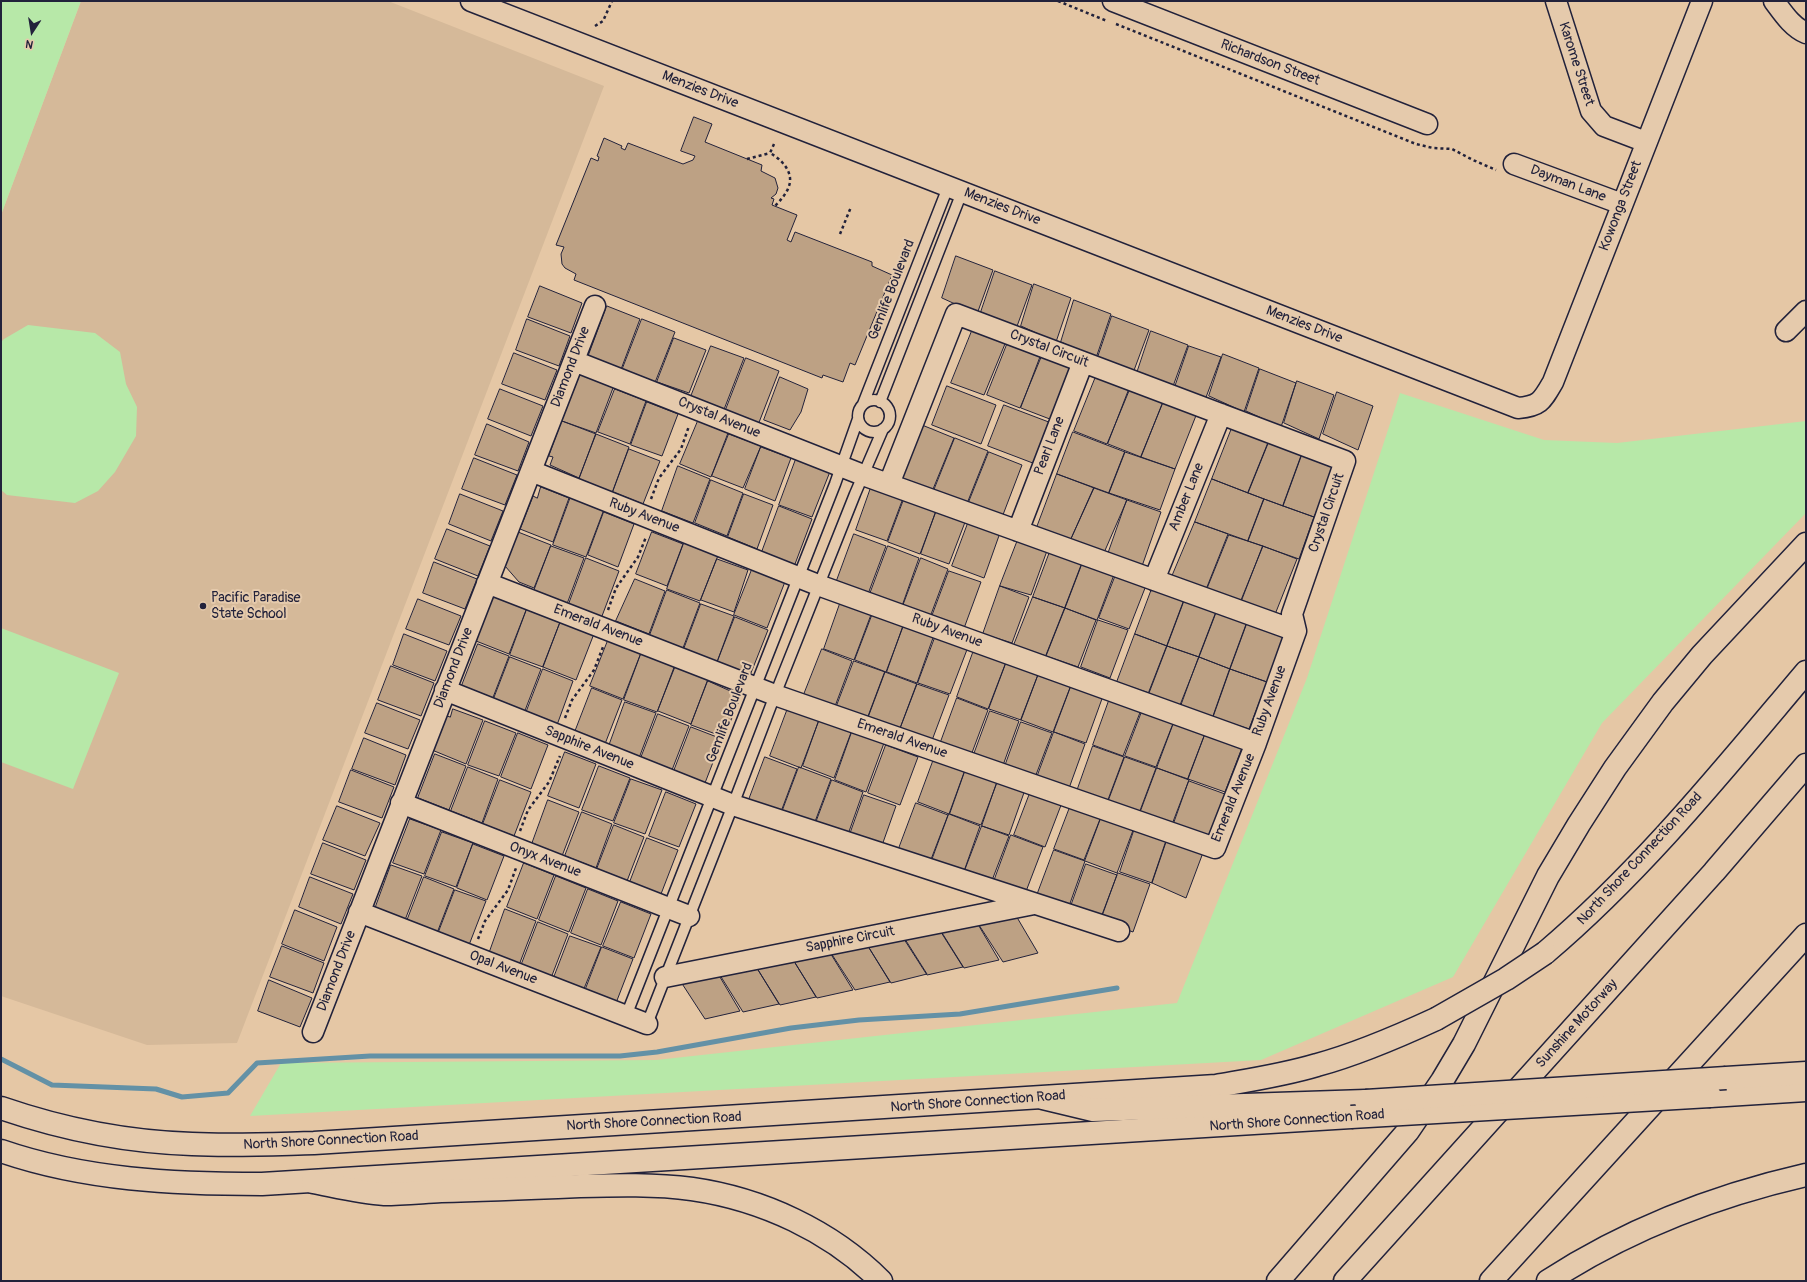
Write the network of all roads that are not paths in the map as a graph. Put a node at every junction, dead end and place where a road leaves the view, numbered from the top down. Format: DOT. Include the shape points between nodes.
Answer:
graph roads {
  1 [pos="471,1"];
  2 [pos="1113,1"];
  3 [pos="1556,1"];
  4 [pos="1702,1"];
  5 [pos="1774,1"];
  6 [pos="1806,33"];
  7 [pos="1427,124"];
  8 [pos="1646,142"];
  9 [pos="1514,164"];
  10 [pos="955,189"];
  11 [pos="1622,204"];
  12 [pos="595,306"];
  13 [pos="1806,311"];
  14 [pos="1786,331"];
  15 [pos="574,361"];
  16 [pos="1083,362"];
  17 [pos="880,402"];
  18 [pos="863,404"];
  19 [pos="1533,407"];
  20 [pos="1221,414"];
  21 [pos="858,419"];
  22 [pos="883,429"];
  23 [pos="841,466"];
  24 [pos="530,472"];
  25 [pos="863,475"];
  26 [pos="888,484"];
  27 [pos="1018,531"];
  28 [pos="1806,544"];
  29 [pos="798,577"];
  30 [pos="1154,580"];
  31 [pos="487,583"];
  32 [pos="818,585"];
  33 [pos="1296,632"];
  34 [pos="1806,672"];
  35 [pos="755,687"];
  36 [pos="445,690"];
  37 [pos="775,695"];
  38 [pos="1256,743"];
  39 [pos="1806,765"];
  40 [pos="712,797"];
  41 [pos="401,803"];
  42 [pos="733,805"];
  43 [pos="1036,904"];
  44 [pos="668,908"];
  45 [pos="359,912"];
  46 [pos="688,916"];
  47 [pos="1119,931"];
  48 [pos="1806,935"];
  49 [pos="665,977"];
  50 [pos="626,1016"];
  51 [pos="647,1024"];
  52 [pos="313,1032"];
  53 [pos="1806,1073"];
  54 [pos="1806,1090"];
  55 [pos="1043,1098"];
  56 [pos="1,1108"];
  57 [pos="1,1151"];
  58 [pos="1806,1175"];
  59 [pos="312,1182"];
  60 [pos="881,1281"];
  61 [pos="1278,1281"];
  62 [pos="1345,1281"];
  63 [pos="1491,1281"];
  64 [pos="1548,1281"];
  1 -- 10 [label="street, Menzies Drive"];
  2 -- 7 [label="street, Richardson Street"];
  3 -- 8 [label="street, Karome Street" via="1591,110 1604,126"];
  4 -- 8 [label="street, Kowonga Street"];
  5 -- 6 [label="street" via="1798,30"];
  8 -- 11 [label="street, Kowonga Street"];
  9 -- 11 [label="street, Dayman Lane"];
  10 -- 17 [label="lane, Gemlife Boulevard"];
  10 -- 18 [label="lane, Gemlife Boulevard"];
  10 -- 19 [label="street, Menzies Drive" via="1518,408"];
  11 -- 19 [label="street, Kowonga Street" via="1553,382 1543,399"];
  12 -- 15 [label="street, Diamond Drive"];
  13 -- 14 [label="street"];
  15 -- 23 [label="street, Crystal Avenue"];
  15 -- 24 [label="street, Diamond Drive"];
  16 -- 20 [label="street, Crystal Circuit"];
  16 -- 26 [label="street, Crystal Circuit" via="956,314"];
  16 -- 27 [label="street, Pearl Lane"];
  17 -- 18 [label="lane" via="872,400"];
  17 -- 22 [label="lane" via="886,406 890,415"];
  18 -- 21 [label="lane"];
  20 -- 30 [label="street, Amber Lane"];
  20 -- 33 [label="street, Crystal Circuit" via="1345,461 1292,614"];
  21 -- 22 [label="lane" via="868,430"];
  21 -- 23 [label="lane, Gemlife Boulevard"];
  22 -- 25 [label="lane"];
  23 -- 25 [label="street, Crystal Avenue"];
  23 -- 29 [label="lane, Gemlife Boulevard"];
  24 -- 29 [label="street, Ruby Avenue"];
  24 -- 31 [label="street, Diamond Drive"];
  25 -- 26 [label="street"];
  25 -- 32 [label="lane"];
  26 -- 27 [label="street"];
  27 -- 30 [label="street"];
  28 -- 61 [label="main road" via="1702,655 1663,702 1615,768 1548,876 1464,1044 1442,1081 1408,1130"];
  29 -- 32 [label="street, Ruby Avenue"];
  29 -- 35 [label="lane, Gemlife Boulevard"];
  30 -- 33 [label="street"];
  31 -- 35 [label="street, Emerald Avenue"];
  31 -- 36 [label="street, Diamond Drive"];
  32 -- 37 [label="lane"];
  32 -- 38 [label="street, Ruby Avenue"];
  33 -- 38 [label="street, Ruby Avenue"];
  34 -- 55 [label="main road, North Shore Connection Road, bridge" via="1713,782 1610,896 1545,953 1506,979 1436,1019 1353,1054 1281,1074 1216,1086"];
  35 -- 37 [label="street, Emerald Avenue"];
  35 -- 40 [label="lane, Gemlife Boulevard"];
  36 -- 40 [label="street, Sapphire Avenue"];
  36 -- 41 [label="street, Diamond Drive"];
  37 -- 38 [label="street, Emerald Avenue" via="1215,848"];
  37 -- 42 [label="lane"];
  39 -- 62 [label="main road, Sunshine Motorway" via="1714,872"];
  40 -- 42 [label="street, Sapphire Avenue"];
  40 -- 44 [label="lane, Gemlife Boulevard"];
  41 -- 44 [label="street, Onyx Avenue"];
  41 -- 45 [label="street, Diamond Drive"];
  42 -- 43 [label="street, Sapphire Circuit"];
  42 -- 46 [label="lane"];
  43 -- 47 [label="street, Sapphire Circuit"];
  43 -- 49 [label="street, Sapphire Circuit"];
  44 -- 46 [label="street, Onyx Avenue"];
  44 -- 50 [label="lane, Gemlife Boulevard"];
  45 -- 50 [label="street, Opal Avenue"];
  45 -- 52 [label="street, Diamond Drive"];
  46 -- 49 [label="lane"];
  48 -- 63 [label="main road"];
  49 -- 51 [label="lane"];
  50 -- 51 [label="street, Opal Avenue"];
  53 -- 55 [label="main road, bridge" via="1366,1101 1093,1110"];
  54 -- 59 [label="main road, North Shore Connection Road, bridge"];
  55 -- 56 [label="main road, North Shore Connection Road" via="314,1143 245,1145 132,1139 70,1128"];
  57 -- 59 [label="main road, North Shore Connection Road" via="101,1175 142,1180 240,1184"];
  58 -- 64 [label="main road" via="1740,1192 1674,1216 1603,1248"];
  59 -- 60 [label="main road" via="383,1194 619,1185 660,1186 721,1194 779,1213 808,1227 857,1259"];
}
